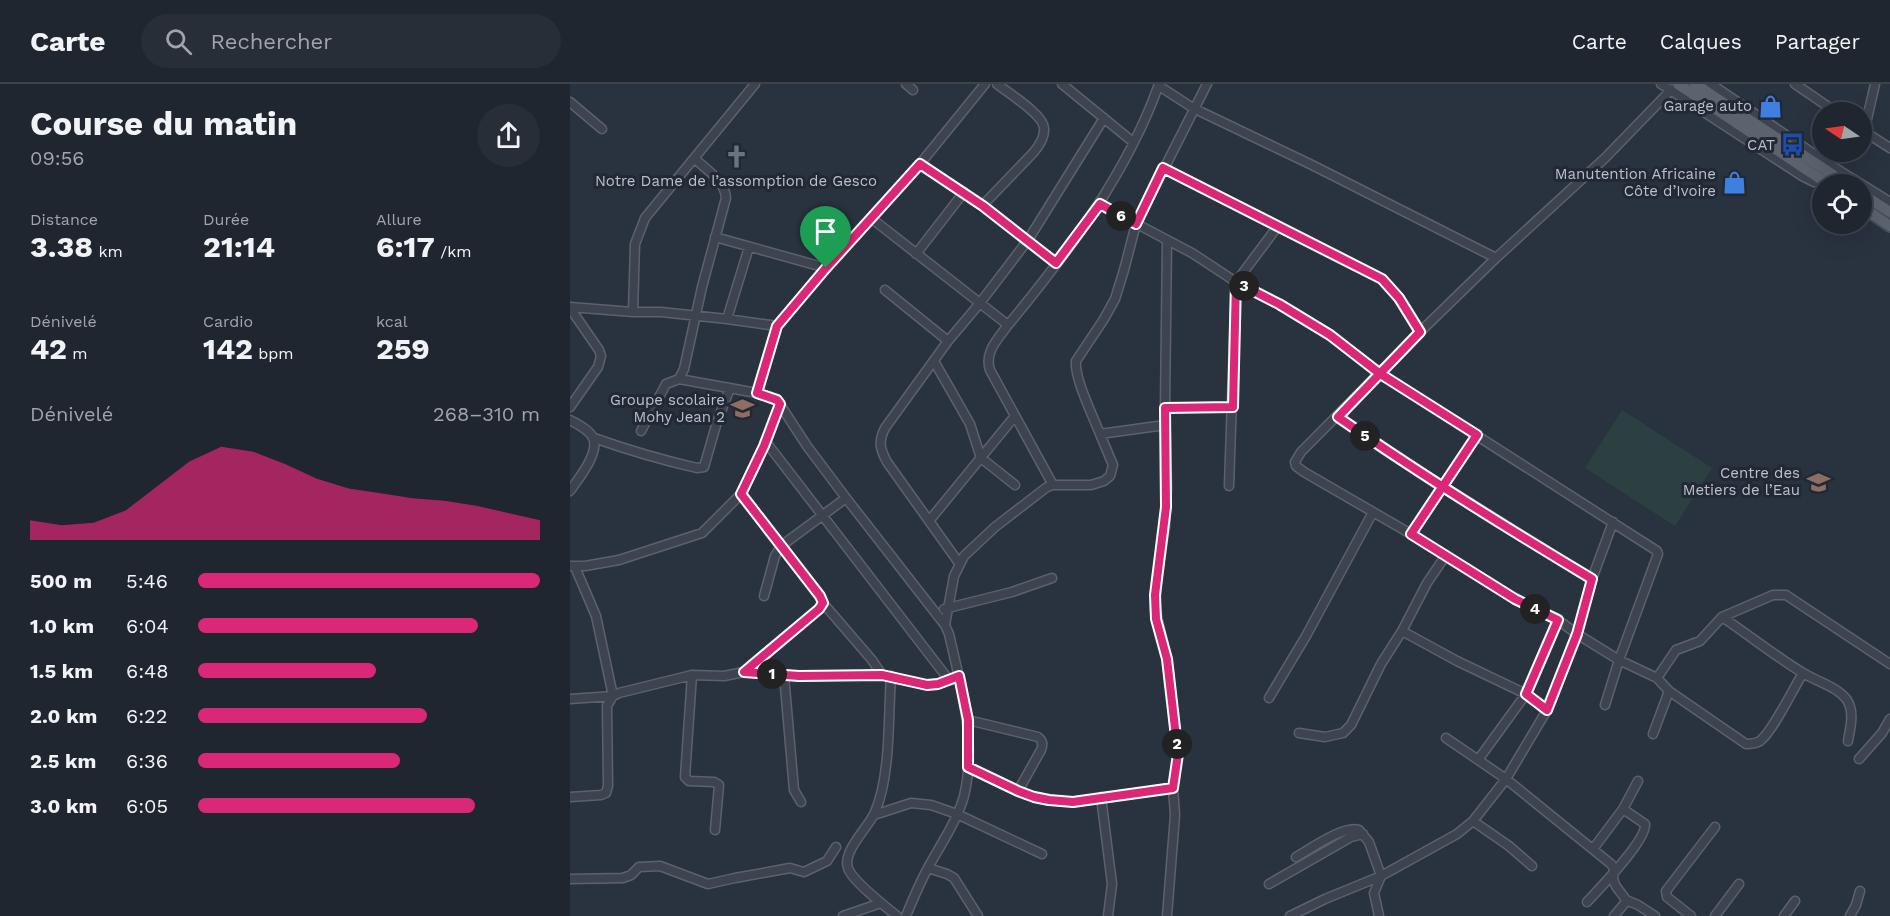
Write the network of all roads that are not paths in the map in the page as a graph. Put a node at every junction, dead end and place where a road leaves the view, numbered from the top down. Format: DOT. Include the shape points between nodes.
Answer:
graph roads {
  1 [pos="755,84"];
  2 [pos="984,84"];
  3 [pos="996,84"];
  4 [pos="1062,84"];
  5 [pos="1207,84"];
  6 [pos="1661,84"];
  7 [pos="1695,84"];
  8 [pos="1711,84"];
  9 [pos="1795,84"];
  10 [pos="1875,84"];
  11 [pos="1159,85"];
  12 [pos="1674,87"];
  13 [pos="570,102"];
  14 [pos="1821,102"];
  15 [pos="1870,102"];
  16 [pos="1718,104"];
  17 [pos="1193,108"];
  18 [pos="1104,118"];
  19 [pos="602,129"];
  20 [pos="1872,137"];
  21 [pos="1133,142"];
  22 [pos="1890,148"];
  23 [pos="695,159"];
  24 [pos="920,164"];
  25 [pos="1163,168"];
  26 [pos="1813,174"];
  27 [pos="1831,174"];
  28 [pos="1812,181"];
  29 [pos="964,192"];
  30 [pos="1872,200"];
  31 [pos="1890,202"];
  32 [pos="1100,204"];
  33 [pos="983,206"];
  34 [pos="1890,212"];
  35 [pos="1872,214"];
  36 [pos="871,218"];
  37 [pos="1136,224"];
  38 [pos="1278,226"];
  39 [pos="1890,226"];
  40 [pos="715,237"];
  41 [pos="1028,240"];
  42 [pos="1167,240"];
  43 [pos="749,247"];
  44 [pos="916,254"];
  45 [pos="1496,258"];
  46 [pos="1056,263"];
  47 [pos="826,268"];
  48 [pos="1236,282"];
  49 [pos="885,290"];
  50 [pos="980,303"];
  51 [pos="570,308"];
  52 [pos="633,312"];
  53 [pos="695,316"];
  54 [pos="728,319"];
  55 [pos="1008,325"];
  56 [pos="777,326"];
  57 [pos="1420,332"];
  58 [pos="948,341"];
  59 [pos="934,361"];
  60 [pos="1379,373"];
  61 [pos="678,379"];
  62 [pos="730,388"];
  63 [pos="757,393"];
  64 [pos="780,404"];
  65 [pos="570,407"];
  66 [pos="1233,407"];
  67 [pos="1165,408"];
  68 [pos="1016,416"];
  69 [pos="1338,417"];
  70 [pos="570,420"];
  71 [pos="1166,425"];
  72 [pos="641,431"];
  73 [pos="1100,434"];
  74 [pos="1477,435"];
  75 [pos="594,438"];
  76 [pos="766,442"];
  77 [pos="981,458"];
  78 [pos="1015,485"];
  79 [pos="1053,485"];
  80 [pos="1229,486"];
  81 [pos="1443,487"];
  82 [pos="570,491"];
  83 [pos="741,494"];
  84 [pos="846,498"];
  85 [pos="1372,512"];
  86 [pos="823,515"];
  87 [pos="929,520"];
  88 [pos="1612,522"];
  89 [pos="1411,534"];
  90 [pos="781,546"];
  91 [pos="1446,555"];
  92 [pos="959,563"];
  93 [pos="572,567"];
  94 [pos="1052,578"];
  95 [pos="1592,579"];
  96 [pos="764,596"];
  97 [pos="823,603"];
  98 [pos="948,608"];
  99 [pos="935,612"];
  100 [pos="1722,617"];
  101 [pos="1558,620"];
  102 [pos="945,625"];
  103 [pos="1402,631"];
  104 [pos="1577,634"];
  105 [pos="1619,660"];
  106 [pos="1890,664"];
  107 [pos="744,672"];
  108 [pos="1803,673"];
  109 [pos="692,675"];
  110 [pos="784,675"];
  111 [pos="886,675"];
  112 [pos="959,676"];
  113 [pos="1657,678"];
  114 [pos="949,680"];
  115 [pos="1668,691"];
  116 [pos="1526,694"];
  117 [pos="613,696"];
  118 [pos="1269,698"];
  119 [pos="570,699"];
  120 [pos="1605,705"];
  121 [pos="1547,710"];
  122 [pos="1890,719"];
  123 [pos="968,720"];
  124 [pos="1299,733"];
  125 [pos="1653,734"];
  126 [pos="1446,738"];
  127 [pos="1848,741"];
  128 [pos="1859,759"];
  129 [pos="1478,760"];
  130 [pos="968,767"];
  131 [pos="1506,779"];
  132 [pos="1638,781"];
  133 [pos="1173,788"];
  134 [pos="1018,791"];
  135 [pos="570,797"];
  136 [pos="1101,797"];
  137 [pos="801,802"];
  138 [pos="1623,809"];
  139 [pos="957,814"];
  140 [pos="874,815"];
  141 [pos="1473,821"];
  142 [pos="1715,827"];
  143 [pos="715,830"];
  144 [pos="1363,834"];
  145 [pos="836,847"];
  146 [pos="1593,849"];
  147 [pos="1042,854"];
  148 [pos="1296,857"];
  149 [pos="1532,866"];
  150 [pos="928,868"];
  151 [pos="1613,875"];
  152 [pos="1381,876"];
  153 [pos="570,879"];
  154 [pos="1269,884"];
  155 [pos="1739,884"];
  156 [pos="1860,891"];
  157 [pos="1626,900"];
  158 [pos="1796,901"];
  159 [pos="1587,902"];
  160 [pos="881,903"];
  161 [pos="843,916"];
  162 [pos="897,916"];
  163 [pos="906,916"];
  164 [pos="978,916"];
  165 [pos="1108,916"];
  166 [pos="1167,916"];
  167 [pos="1290,916"];
  168 [pos="1379,916"];
  169 [pos="1614,916"];
  170 [pos="1655,916"];
  171 [pos="1691,916"];
  172 [pos="1715,916"];
  173 [pos="1784,916"];
  174 [pos="1850,916"];
  1 -- 23 [label="street"];
  2 -- 24 [label="street"];
  3 -- 33 [label="street" via="1041,118 1044,128 1033,153"];
  4 -- 18 [label="street"];
  5 -- 17 [label="street"];
  6 -- 12 [label="street"];
  7 -- 16 [label="main road"];
  8 -- 31 [label="street"];
  9 -- 14 [label="street"];
  10 -- 15 [label="street"];
  11 -- 17 [label="street"];
  11 -- 21 [label="street"];
  12 -- 16 [label="main road"];
  12 -- 28 [label="street"];
  12 -- 45 [label="street" via="1605,158"];
  13 -- 19 [label="street"];
  16 -- 26 [label="main road"];
  16 -- 27 [label="main road"];
  17 -- 25 [label="street"];
  17 -- 45 [label="street"];
  18 -- 21 [label="street"];
  18 -- 41 [label="street"];
  20 -- 22 [label="street"];
  21 -- 32 [label="street"];
  23 -- 40 [label="street" via="726,192"];
  23 -- 52 [label="street" via="645,218 634,257"];
  24 -- 29 [label="street"];
  24 -- 36 [label="street"];
  25 -- 37 [label="street"];
  25 -- 38 [label="street"];
  29 -- 33 [label="street"];
  29 -- 44 [label="street"];
  30 -- 34 [label="main road"];
  32 -- 37 [label="street"];
  32 -- 46 [label="street"];
  33 -- 41 [label="street"];
  35 -- 39 [label="main road"];
  36 -- 44 [label="street"];
  36 -- 47 [label="street"];
  37 -- 42 [label="street"];
  37 -- 73 [label="street" via="1115,299 1076,361 1081,387"];
  38 -- 48 [label="street"];
  38 -- 57 [label="street" via="1382,279"];
  40 -- 43 [label="street"];
  40 -- 53 [label="street"];
  41 -- 46 [label="street"];
  41 -- 50 [label="street"];
  42 -- 48 [label="street"];
  42 -- 67 [label="street"];
  43 -- 47 [label="street"];
  43 -- 54 [label="street"];
  44 -- 50 [label="street"];
  45 -- 57 [label="street"];
  46 -- 55 [label="street"];
  47 -- 56 [label="street"];
  48 -- 60 [label="street" via="1330,335"];
  48 -- 66 [label="street"];
  49 -- 58 [label="street"];
  50 -- 55 [label="street"];
  50 -- 58 [label="street"];
  51 -- 52 [label="street"];
  51 -- 65 [label="street" via="601,356 598,367"];
  52 -- 53 [label="street"];
  53 -- 54 [label="street"];
  53 -- 61 [label="street" via="684,369"];
  54 -- 56 [label="street"];
  55 -- 68 [label="street" via="989,352 987,362"];
  56 -- 63 [label="street"];
  57 -- 60 [label="street"];
  58 -- 59 [label="street"];
  59 -- 77 [label="street" via="970,424"];
  59 -- 87 [label="street" via="885,428 879,443 887,462"];
  60 -- 69 [label="street"];
  60 -- 74 [label="street"];
  61 -- 62 [label="street"];
  61 -- 72 [label="street" via="666,384"];
  62 -- 63 [label="street"];
  62 -- 75 [label="street" via="704,467 649,457"];
  63 -- 64 [label="street"];
  64 -- 76 [label="street"];
  64 -- 84 [label="street"];
  66 -- 67 [label="street"];
  66 -- 80 [label="street"];
  67 -- 71 [label="street"];
  68 -- 77 [label="street"];
  68 -- 79 [label="street"];
  69 -- 81 [label="street"];
  69 -- 85 [label="street" via="1301,452 1296,466"];
  70 -- 75 [label="street"];
  71 -- 73 [label="street"];
  71 -- 133 [label="street" via="1166,507 1155,608 1167,659 1178,754"];
  73 -- 79 [label="street" via="1113,465 1110,476 1097,484"];
  74 -- 81 [label="street"];
  74 -- 88 [label="street"];
  75 -- 82 [label="street" via="593,453"];
  76 -- 83 [label="street"];
  76 -- 86 [label="street"];
  77 -- 78 [label="street"];
  77 -- 87 [label="street"];
  79 -- 92 [label="street" via="995,527"];
  81 -- 89 [label="street"];
  81 -- 95 [label="street"];
  83 -- 90 [label="street"];
  83 -- 93 [label="street" via="697,536 619,560"];
  84 -- 86 [label="street"];
  84 -- 99 [label="street"];
  85 -- 89 [label="street"];
  85 -- 118 [label="street"];
  86 -- 90 [label="street"];
  86 -- 114 [label="street"];
  87 -- 92 [label="street"];
  88 -- 95 [label="street"];
  88 -- 105 [label="street" via="1658,554"];
  89 -- 91 [label="street"];
  90 -- 96 [label="street"];
  90 -- 97 [label="street"];
  91 -- 101 [label="street" via="1515,599"];
  91 -- 103 [label="street"];
  92 -- 98 [label="street"];
  93 -- 117 [label="street" via="596,616"];
  94 -- 98 [label="street"];
  95 -- 104 [label="street"];
  97 -- 107 [label="street"];
  97 -- 111 [label="street"];
  98 -- 99 [label="street"];
  98 -- 102 [label="street"];
  99 -- 102 [label="street"];
  100 -- 106 [label="street" via="1773,596 1786,595"];
  100 -- 108 [label="street"];
  100 -- 113 [label="street" via="1700,641 1676,650"];
  101 -- 104 [label="street"];
  101 -- 116 [label="street"];
  102 -- 112 [label="street"];
  103 -- 116 [label="street"];
  103 -- 124 [label="street" via="1343,733 1325,737"];
  104 -- 105 [label="street"];
  104 -- 121 [label="street"];
  105 -- 113 [label="street"];
  105 -- 120 [label="street"];
  107 -- 109 [label="street"];
  107 -- 110 [label="street"];
  108 -- 115 [label="street" via="1769,730 1753,744 1746,744"];
  108 -- 127 [label="street" via="1846,699 1851,711"];
  109 -- 117 [label="street"];
  109 -- 143 [label="street" via="686,777 689,781 719,785"];
  110 -- 111 [label="street"];
  110 -- 137 [label="street" via="794,790"];
  111 -- 114 [label="street" via="927,685"];
  111 -- 140 [label="street" via="883,787"];
  112 -- 114 [label="street"];
  112 -- 123 [label="street"];
  113 -- 115 [label="street"];
  115 -- 125 [label="street"];
  116 -- 121 [label="street"];
  116 -- 129 [label="street"];
  117 -- 119 [label="street"];
  117 -- 135 [label="street" via="607,706 606,792"];
  121 -- 131 [label="street"];
  122 -- 128 [label="street"];
  123 -- 130 [label="street"];
  123 -- 134 [label="street" via="1042,740 1041,750"];
  126 -- 129 [label="street"];
  129 -- 131 [label="street"];
  130 -- 134 [label="street"];
  130 -- 139 [label="street"];
  131 -- 141 [label="street"];
  131 -- 146 [label="street"];
  132 -- 138 [label="street"];
  133 -- 136 [label="street"];
  133 -- 166 [label="street" via="1175,814"];
  134 -- 136 [label="street" via="1042,799 1073,802"];
  136 -- 165 [label="street" via="1112,884"];
  138 -- 146 [label="street"];
  138 -- 151 [label="street" via="1645,824 1646,829"];
  139 -- 140 [label="street" via="931,804 911,803"];
  139 -- 147 [label="street"];
  139 -- 150 [label="street"];
  140 -- 160 [label="street" via="852,847 847,862 853,877"];
  141 -- 149 [label="street"];
  141 -- 152 [label="street"];
  142 -- 171 [label="street" via="1665,894"];
  144 -- 148 [label="street" via="1356,828 1338,833"];
  144 -- 152 [label="street"];
  144 -- 154 [label="street"];
  145 -- 153 [label="street" via="827,861 804,872 790,868 708,885 660,866 639,867 623,878"];
  146 -- 151 [label="street" via="1614,868"];
  150 -- 163 [label="street"];
  150 -- 164 [label="street" via="954,878"];
  151 -- 157 [label="street" via="1616,889"];
  151 -- 159 [label="street"];
  152 -- 167 [label="street"];
  152 -- 168 [label="street" via="1374,893"];
  155 -- 172 [label="street"];
  156 -- 174 [label="street"];
  157 -- 169 [label="street"];
  157 -- 170 [label="street"];
  158 -- 173 [label="street"];
  160 -- 161 [label="street"];
  160 -- 162 [label="street"];
}
